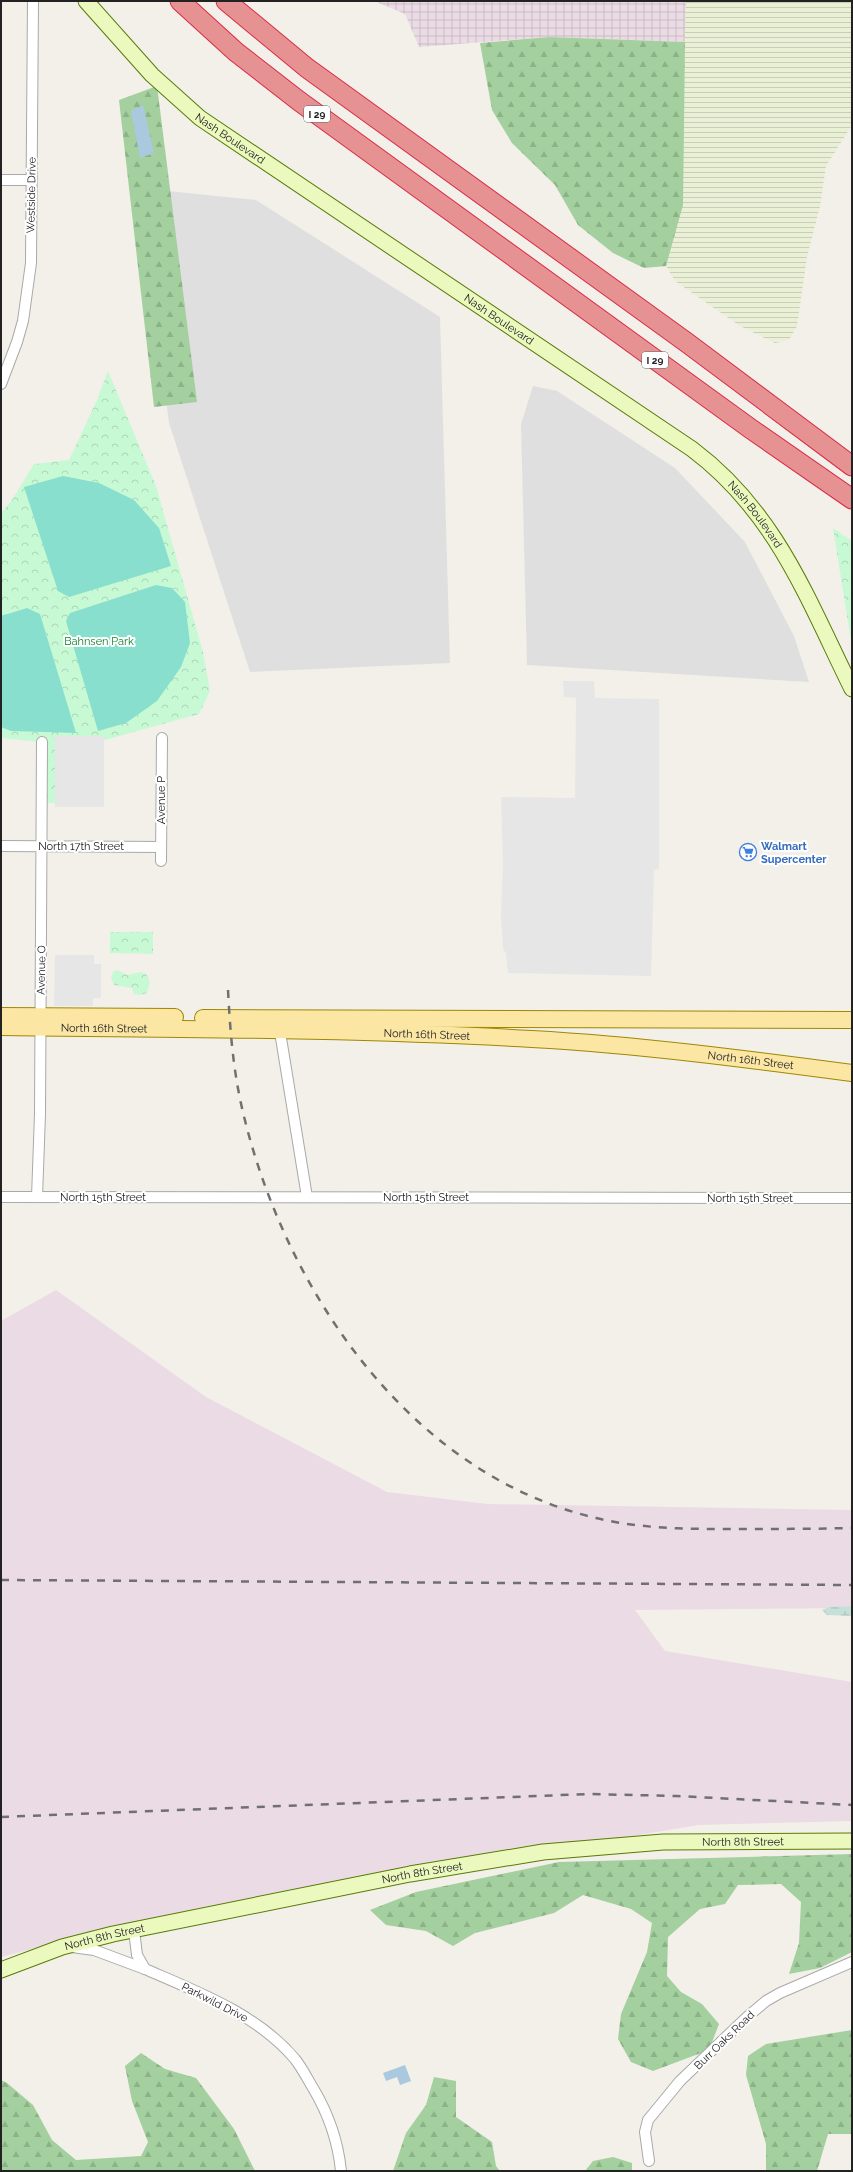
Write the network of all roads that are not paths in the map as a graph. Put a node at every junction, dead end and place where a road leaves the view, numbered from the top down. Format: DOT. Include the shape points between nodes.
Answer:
graph roads {
  1 [pos="33,1"];
  2 [pos="86,1"];
  3 [pos="180,1"];
  4 [pos="226,1"];
  5 [pos="1,180"];
  6 [pos="32,180"];
  7 [pos="1,384"];
  8 [pos="852,466"];
  9 [pos="852,499"];
  10 [pos="852,689"];
  11 [pos="162,738"];
  12 [pos="42,742"];
  13 [pos="1,846"];
  14 [pos="42,846"];
  15 [pos="161,847"];
  16 [pos="161,861"];
  17 [pos="1,1016"];
  18 [pos="852,1020"];
  19 [pos="41,1022"];
  20 [pos="1,1028"];
  21 [pos="280,1032"];
  22 [pos="852,1073"];
  23 [pos="1,1197"];
  24 [pos="37,1197"];
  25 [pos="307,1197"];
  26 [pos="852,1198"];
  27 [pos="852,1841"];
  28 [pos="134,1930"];
  29 [pos="62,1947"];
  30 [pos="852,1962"];
  31 [pos="145,1969"];
  32 [pos="1,1970"];
  33 [pos="649,2161"];
  34 [pos="341,2171"];
  1 -- 6 [label="street, Westside Drive"];
  2 -- 10 [label="street, Nash Boulevard" via="152,75 200,118 692,449 725,477 746,499 773,535"];
  3 -- 9 [label="highway, I 29" via="236,52 331,124"];
  4 -- 8 [label="highway" via="307,68"];
  5 -- 6 [label="street"];
  6 -- 7 [label="street, Westside Drive" via="28,293 17,342"];
  11 -- 15 [label="street, Avenue P"];
  12 -- 14 [label="street, Avenue O"];
  13 -- 14 [label="street, North 17th Street"];
  14 -- 15 [label="street, North 17th Street"];
  14 -- 19 [label="street, Avenue O"];
  15 -- 16 [label="street, Avenue P"];
  17 -- 19 [label="main road, North 16th Street"];
  18 -- 19 [label="main road, North 16th Street"];
  19 -- 20 [label="main road, North 16th Street"];
  19 -- 21 [label="main road, North 16th Street"];
  19 -- 24 [label="street, Avenue O"];
  21 -- 22 [label="main road, North 16th Street" via="350,1032 547,1040"];
  21 -- 25 [label="street"];
  23 -- 24 [label="street, North 15th Street"];
  24 -- 25 [label="street, North 15th Street"];
  25 -- 26 [label="street, North 15th Street"];
  27 -- 28 [label="street, North 8th Street" via="663,1842 543,1852 410,1874"];
  28 -- 29 [label="street, North 8th Street"];
  28 -- 31 [label="street" via="137,1955"];
  29 -- 31 [label="street, Parkwild Drive" via="94,1950"];
  29 -- 32 [label="street, North 8th Street"];
  30 -- 33 [label="street, Burr Oaks Road" via="766,2001 680,2082 648,2120 645,2132"];
  31 -- 34 [label="street, Parkwild Drive" via="228,2007 253,2022 296,2060 326,2112 337,2146"];
}
